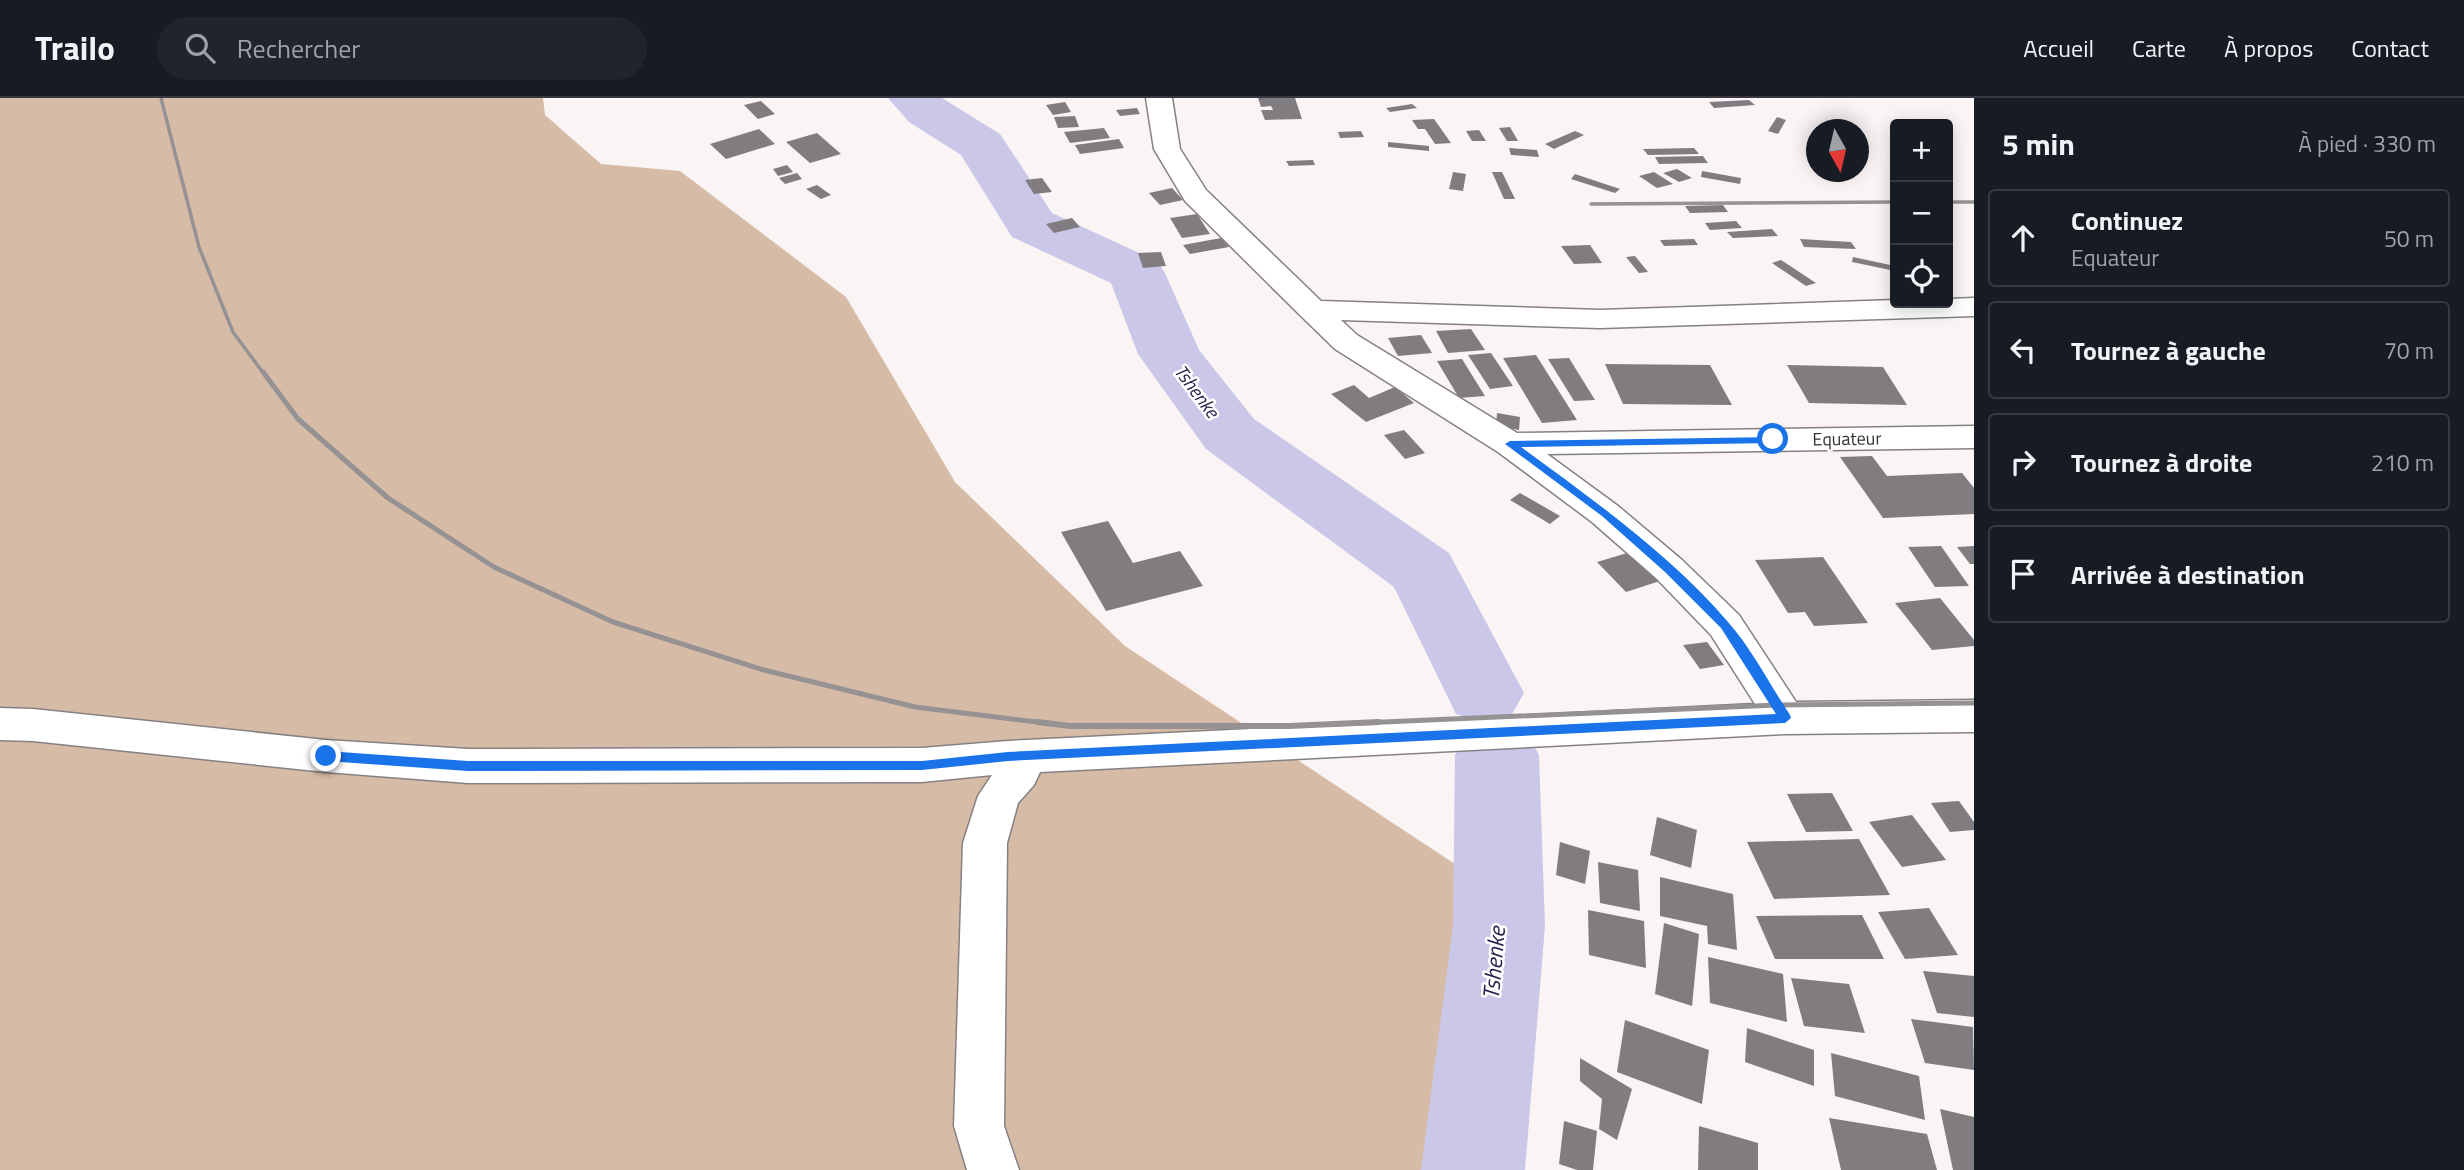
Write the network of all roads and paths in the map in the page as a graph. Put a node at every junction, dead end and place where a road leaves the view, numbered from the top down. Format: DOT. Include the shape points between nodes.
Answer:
graph roads {
  1 [pos="1158,98"];
  2 [pos="1974,306"];
  3 [pos="1312,310"];
  4 [pos="1974,437"];
  5 [pos="1510,444"];
  6 [pos="1974,716"];
  7 [pos="1785,718"];
  8 [pos="0,724"];
  9 [pos="1008,757"];
  10 [pos="993,1170"];
  1 -- 3 [label="street" via="1167,149 1195,195"];
  2 -- 3 [label="street" via="1600,318"];
  3 -- 5 [label="street" via="1346,342"];
  4 -- 5 [label="street, Equateur"];
  5 -- 7 [label="street" via="1605,514 1669,569 1725,625"];
  6 -- 7 [label="street"];
  7 -- 9 [label="street"];
  8 -- 9 [label="street" via="468,766 922,765"];
  9 -- 10 [label="street" via="1017,764 1018,773 999,796 985,843 979,1126"];
}
